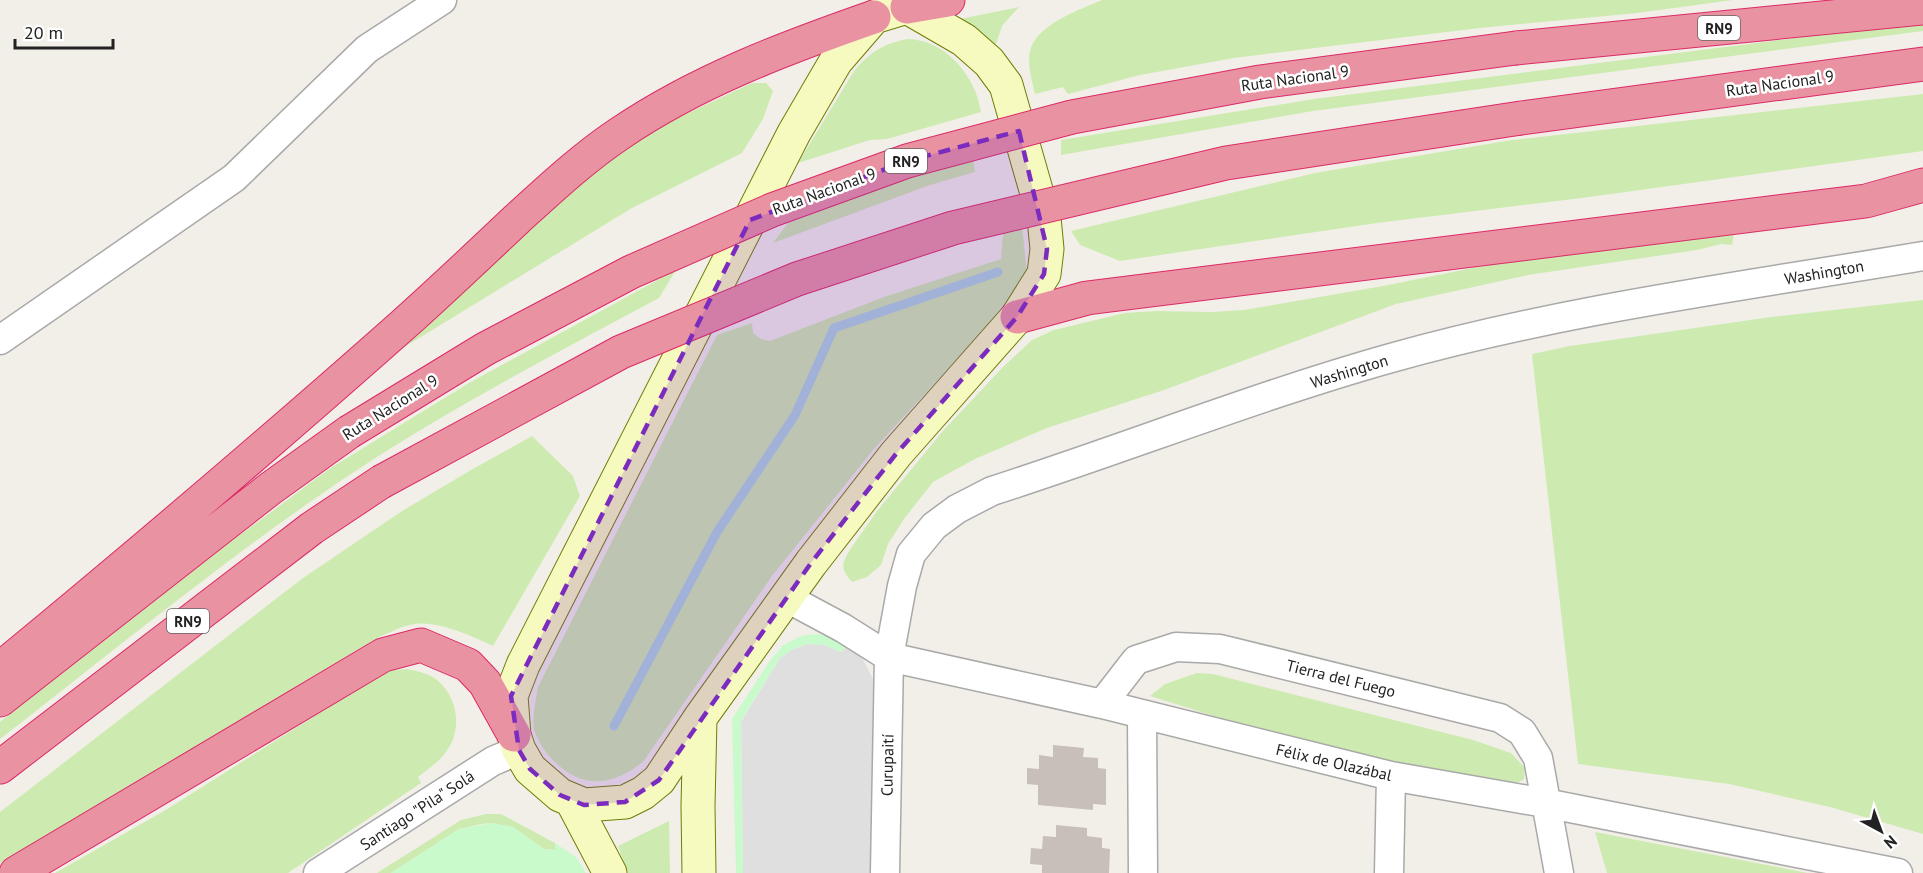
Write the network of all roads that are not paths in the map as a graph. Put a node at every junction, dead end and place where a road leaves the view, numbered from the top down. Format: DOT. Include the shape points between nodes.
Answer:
graph roads {
  1 [pos="442,0"];
  2 [pos="948,0"];
  3 [pos="907,7"];
  4 [pos="1923,8"];
  5 [pos="874,17"];
  6 [pos="1923,64"];
  7 [pos="1923,185"];
  8 [pos="1923,256"];
  9 [pos="1017,317"];
  10 [pos="0,340"];
  11 [pos="788,598"];
  12 [pos="889,657"];
  13 [pos="0,669"];
  14 [pos="0,700"];
  15 [pos="1102,704"];
  16 [pos="1142,716"];
  17 [pos="700,718"];
  18 [pos="516,743"];
  19 [pos="0,767"];
  20 [pos="1391,776"];
  21 [pos="572,801"];
  22 [pos="1545,803"];
  23 [pos="16,873"];
  24 [pos="318,873"];
  25 [pos="610,873"];
  26 [pos="699,873"];
  27 [pos="885,873"];
  28 [pos="1143,873"];
  29 [pos="1389,873"];
  30 [pos="1559,873"];
  31 [pos="1898,873"];
  1 -- 10 [label="street" via="367,49 234,178"];
  2 -- 3 [label="highway"];
  3 -- 5 [label="main road"];
  3 -- 9 [label="main road" via="964,40 989,62 1006,85 1044,218 1047,249 1044,274"];
  4 -- 14 [label="highway, Ruta Nacional 9 / RN9, bridge" via="1516,48 1260,82 1072,117 907,161 772,210 631,272 485,349 349,432 271,488"];
  5 -- 13 [label="highway" via="750,62 680,96 575,166 304,413"];
  5 -- 18 [label="main road" via="836,61 795,133 523,666 511,696"];
  6 -- 19 [label="highway, Ruta Nacional 9 / RN9, bridge" via="1521,118 1226,163 953,228 798,279 621,352 381,482 276,554"];
  7 -- 9 [label="highway" via="1866,201 1087,298"];
  8 -- 12 [label="street, Washington" via="1562,317 1393,357 992,491 934,526 911,554"];
  9 -- 11 [label="main road" via="896,454"];
  11 -- 12 [label="street, Félix de Olazábal"];
  11 -- 17 [label="main road"];
  12 -- 15 [label="street, Félix de Olazábal"];
  12 -- 27 [label="street, Curupaití"];
  15 -- 16 [label="street, Félix de Olazábal"];
  15 -- 22 [label="street, Tierra del Fuego" via="1136,660 1176,647 1220,649 1500,718 1522,732 1538,758"];
  16 -- 20 [label="street, Félix de Olazábal"];
  16 -- 28 [label="street"];
  17 -- 21 [label="main road" via="659,780 643,793 625,802 595,806"];
  17 -- 26 [label="main road"];
  18 -- 21 [label="main road" via="530,769"];
  18 -- 23 [label="highway" via="485,683 468,665 421,645 383,656"];
  18 -- 24 [label="street, Santiago \"Pila\" Solá"];
  20 -- 22 [label="street, Félix de Olazábal"];
  20 -- 29 [label="street"];
  21 -- 25 [label="main road"];
  22 -- 30 [label="street, Tierra del Fuego"];
  22 -- 31 [label="street, Félix de Olazábal"];
}
